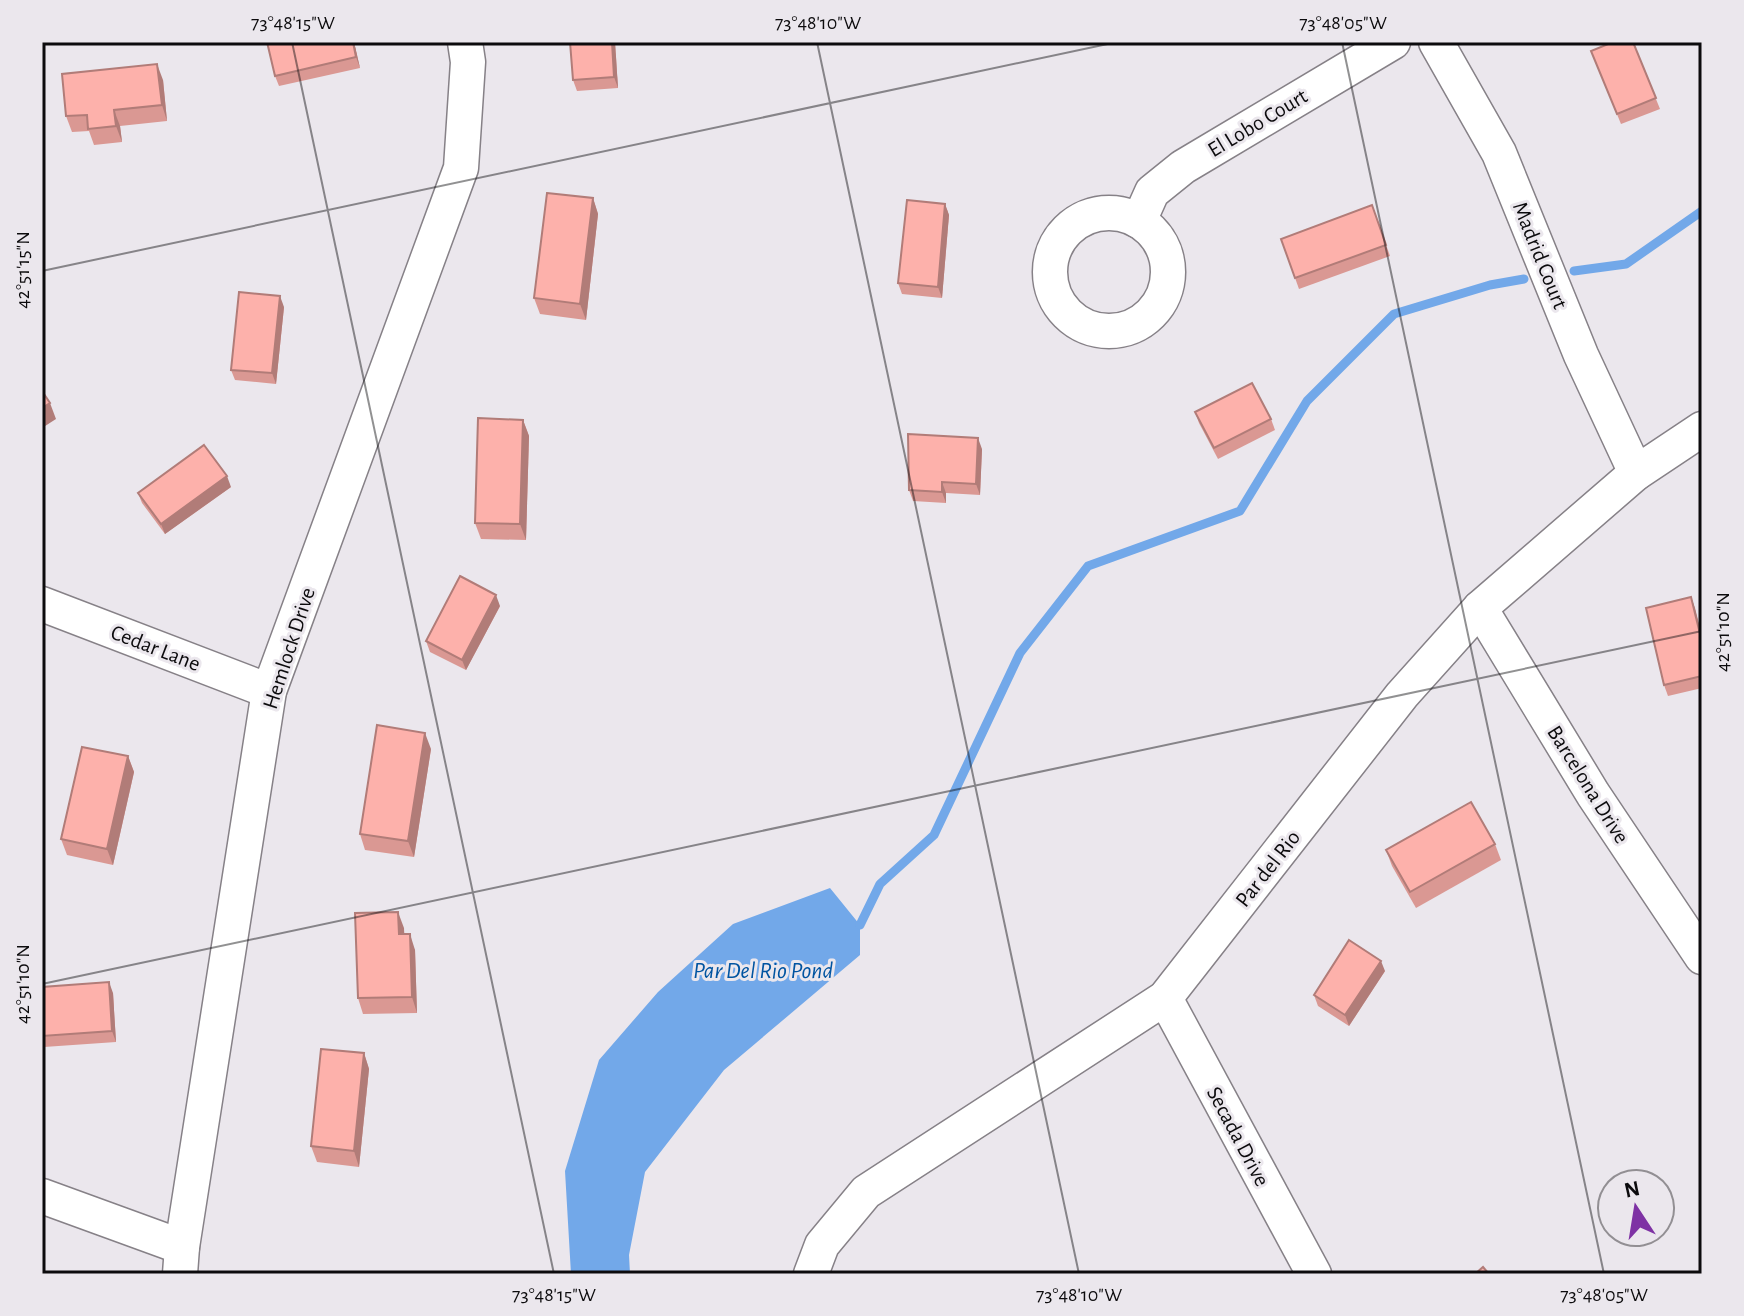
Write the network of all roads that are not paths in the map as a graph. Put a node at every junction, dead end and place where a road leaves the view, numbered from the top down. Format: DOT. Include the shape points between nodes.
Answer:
graph roads {
  1 [pos="465,42"];
  2 [pos="1393,42"];
  3 [pos="1436,42"];
  4 [pos="1139,221"];
  5 [pos="1702,429"];
  6 [pos="1636,473"];
  7 [pos="42,604"];
  8 [pos="1480,608"];
  9 [pos="269,691"];
  10 [pos="1702,957"];
  11 [pos="1165,998"];
  12 [pos="42,1196"];
  13 [pos="181,1260"];
  14 [pos="811,1274"];
  15 [pos="1314,1274"];
  1 -- 9 [label="street, Hemlock Drive" via="461,168"];
  2 -- 4 [label="street, El Lobo Court" via="1183,167 1152,192"];
  3 -- 6 [label="street, Madrid Court" via="1499,153 1581,355"];
  5 -- 6 [label="street, Par del Rio"];
  6 -- 8 [label="street, Par del Rio"];
  7 -- 9 [label="street, Cedar Lane"];
  8 -- 10 [label="street, Barcelona Drive" via="1593,794"];
  8 -- 11 [label="street, Par del Rio" via="1402,695"];
  9 -- 13 [label="street, Hemlock Drive"];
  11 -- 14 [label="street, Par del Rio" via="866,1192 822,1245"];
  11 -- 15 [label="street, Secada Drive"];
  12 -- 13 [label="street"];
}
